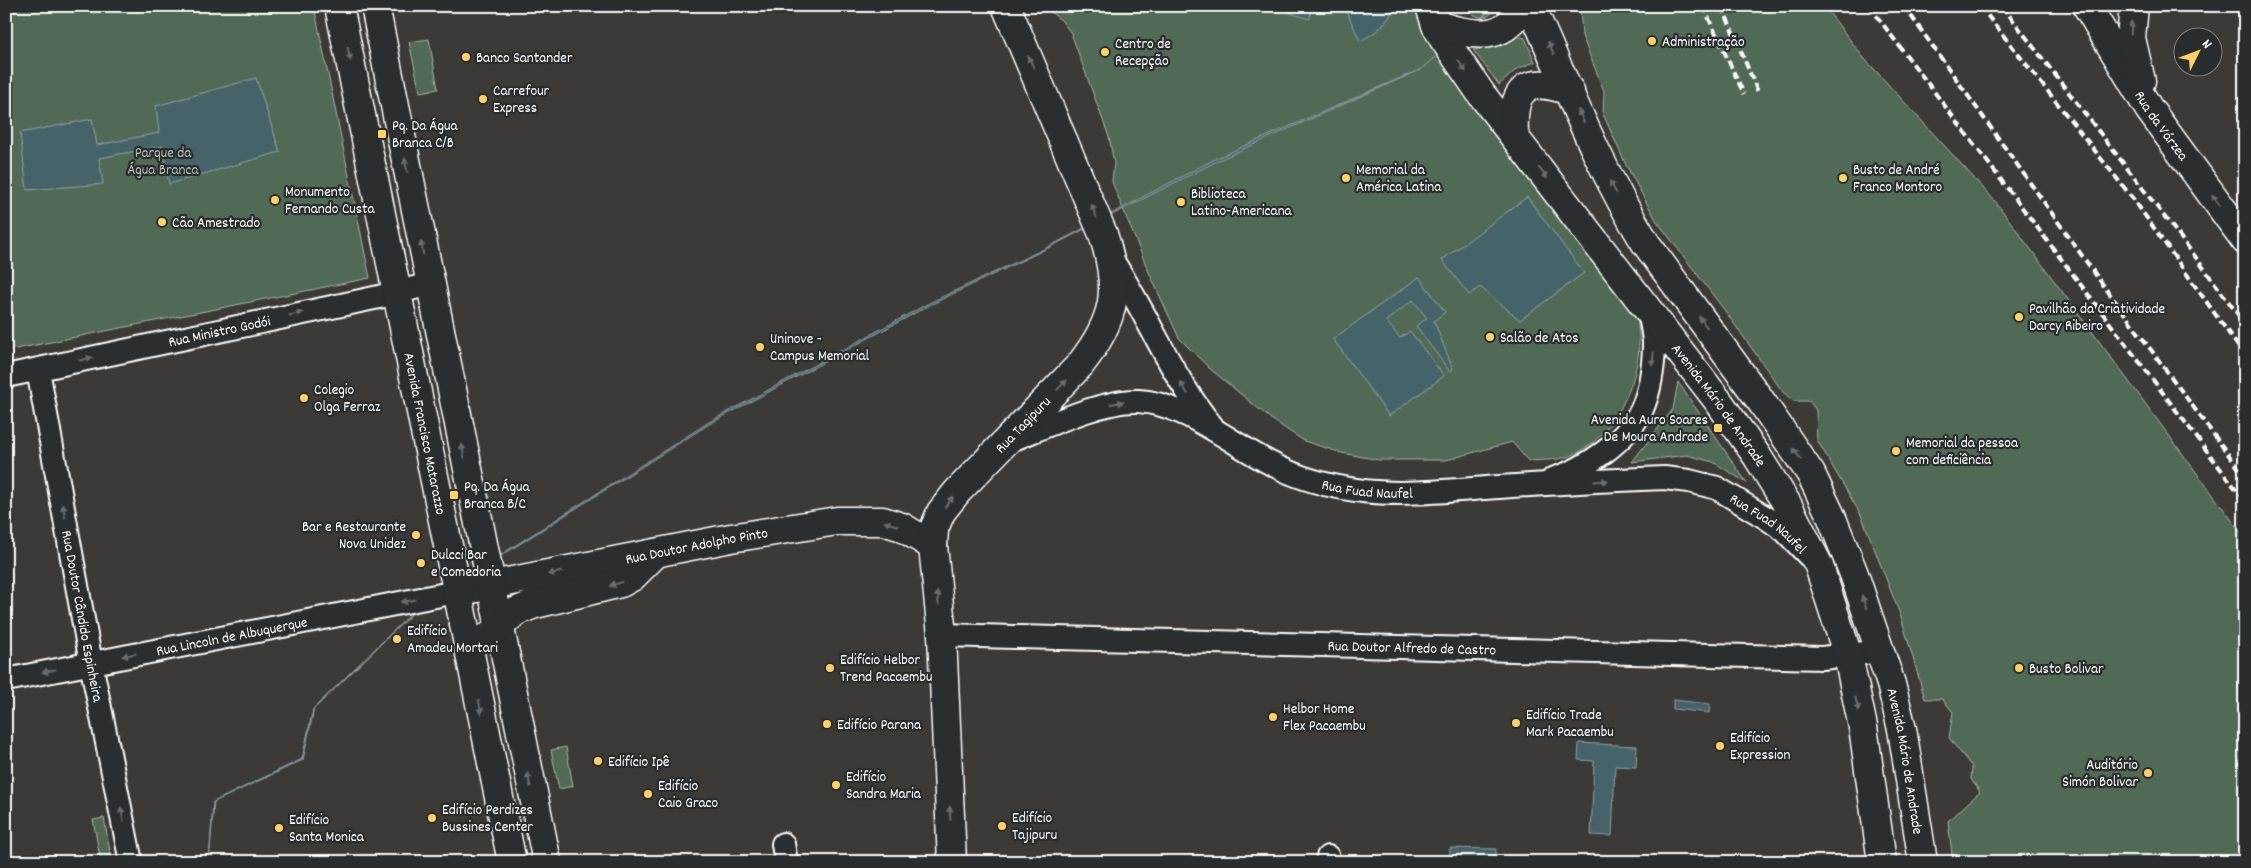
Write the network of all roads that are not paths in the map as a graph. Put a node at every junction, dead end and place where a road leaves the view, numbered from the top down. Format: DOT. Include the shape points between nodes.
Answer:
graph roads {
  1 [pos="339,6"];
  2 [pos="375,6"];
  3 [pos="1006,6"];
  4 [pos="1522,6"];
  5 [pos="1531,6"];
  6 [pos="2087,6"];
  7 [pos="2134,6"];
  8 [pos="1433,16"];
  9 [pos="1570,91"];
  10 [pos="2149,109"];
  11 [pos="1514,135"];
  12 [pos="2245,240"];
  13 [pos="1110,257"];
  14 [pos="430,284"];
  15 [pos="396,292"];
  16 [pos="1649,311"];
  17 [pos="38,370"];
  18 [pos="6,376"];
  19 [pos="1212,427"];
  20 [pos="1005,442"];
  21 [pos="1535,484"];
  22 [pos="934,546"];
  23 [pos="654,555"];
  24 [pos="1819,566"];
  25 [pos="490,585"];
  26 [pos="456,592"];
  27 [pos="498,627"];
  28 [pos="942,635"];
  29 [pos="1880,648"];
  30 [pos="1848,656"];
  31 [pos="470,660"];
  32 [pos="91,663"];
  33 [pos="6,680"];
  34 [pos="131,862"];
  35 [pos="512,862"];
  36 [pos="546,862"];
  37 [pos="952,862"];
  38 [pos="1882,862"];
  39 [pos="1923,862"];
  1 -- 15 [label="street, Avenida Francisco Matarazzo, one-way"];
  14 -- 2 [label="street, one-way"];
  13 -- 3 [label="street, Rua Tagipuru, one-way"];
  4 -- 8 [label="street" via="1511,22 1487,34 1472,34"];
  9 -- 5 [label="street, one-way"];
  6 -- 10 [label="street, Rua da Várzea"];
  10 -- 7 [label="street, one-way" via="2131,38"];
  8 -- 11 [label="street, Avenida Mário de Andrade, one-way" via="1476,87"];
  9 -- 11 [label="street" via="1544,84 1527,87 1520,93 1513,111"];
  29 -- 9 [label="street, Avenida Mário de Andrade, one-way" via="1834,525 1810,474 1645,242 1608,178"];
  12 -- 10 [label="street, Rua da Várzea, one-way"];
  11 -- 16 [label="street, Avenida Mário de Andrade, one-way"];
  19 -- 13 [label="street, Rua Fuad Naufel, one-way" via="1181,384 1142,309"];
  20 -- 13 [label="street, Rua Tagipuru, one-way" via="1069,379 1107,325 1113,301"];
  14 -- 15 [label="street, Rua Ministro Godói"];
  25 -- 14 [label="street, one-way"];
  17 -- 15 [label="street, Rua Ministro Godói, one-way"];
  15 -- 26 [label="street, Avenida Francisco Matarazzo"];
  16 -- 21 [label="street, Rua Fuad Naufel, one-way" via="1654,355 1650,387 1642,410 1612,445 1591,462"];
  16 -- 24 [label="street, Avenida Mário de Andrade" via="1757,456 1787,504"];
  17 -- 18 [label="street, Rua Ministro Godói"];
  32 -- 17 [label="street, Rua Doutor Cândido Espinheira, one-way"];
  20 -- 19 [label="street, Rua Fuad Naufel, one-way" via="1095,408 1138,400 1159,405"];
  19 -- 21 [label="street, Rua Fuad Naufel" via="1269,463 1293,475 1326,485 1365,491 1447,491"];
  22 -- 20 [label="street, Rua Tagipuru, one-way" via="934,529 941,512"];
  21 -- 24 [label="street, Rua Fuad Naufel, one-way" via="1664,478 1717,488 1768,519"];
  22 -- 23 [label="street, Rua Doutor Adolpho Pinto, one-way" via="902,527 883,521 863,520 805,525"];
  28 -- 22 [label="street, Rua Tagipuru, one-way"];
  23 -- 25 [label="street, Rua Doutor Adolpho Pinto, one-way"];
  23 -- 27 [label="street, one-way" via="632,577 621,583 532,605 515,612"];
  24 -- 30 [label="street, Avenida Mário de Andrade"];
  25 -- 26 [label="street, Rua Doutor Adolpho Pinto"];
  25 -- 27 [label="street"];
  26 -- 31 [label="street, Avenida Francisco Matarazzo"];
  26 -- 32 [label="street, Rua Lincoln de Albuquerque, one-way"];
  27 -- 31 [label="street"];
  36 -- 27 [label="street, one-way"];
  28 -- 30 [label="street, Rua Doutor Alfredo de Castro" via="1822,658"];
  37 -- 28 [label="street, Rua Tagipuru, one-way"];
  29 -- 30 [label="street, Rua Doutor Alfredo de Castro"];
  29 -- 39 [label="street, Avenida Mário de Andrade" via="1902,729"];
  30 -- 38 [label="street, Avenida Mário de Andrade, one-way" via="1863,727"];
  31 -- 35 [label="street, Avenida Francisco Matarazzo, one-way"];
  32 -- 33 [label="street, Rua Lincoln de Albuquerque, one-way"];
  34 -- 32 [label="street, Rua Doutor Cândido Espinheira, one-way"];
}
